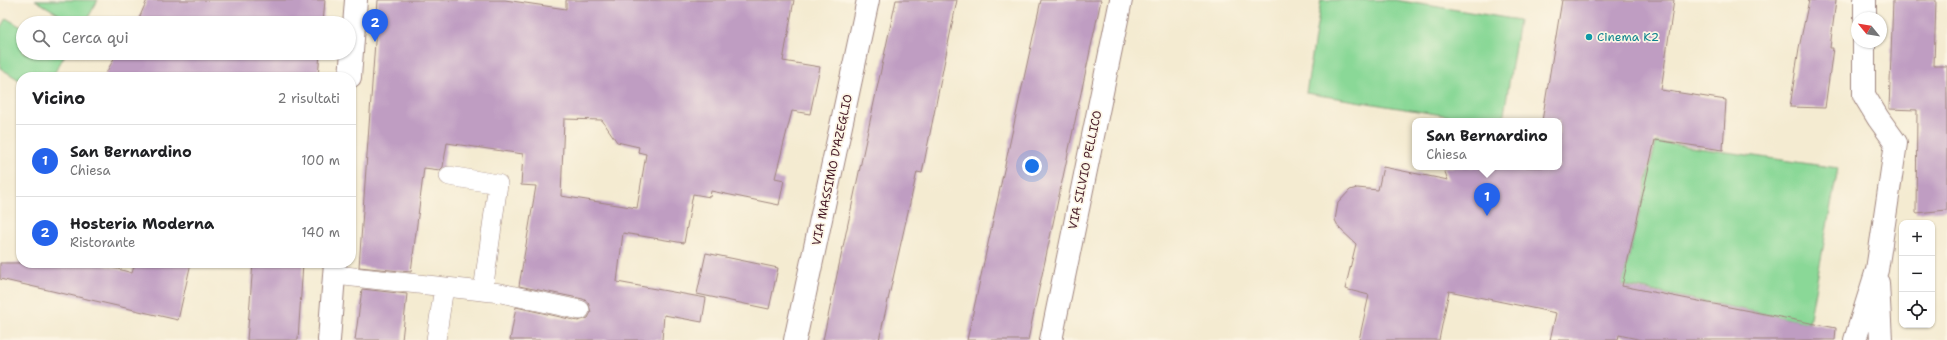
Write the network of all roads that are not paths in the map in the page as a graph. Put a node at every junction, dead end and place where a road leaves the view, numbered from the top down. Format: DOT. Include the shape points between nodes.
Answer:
graph roads {
  1 [pos="356,0"];
  2 [pos="868,0"];
  3 [pos="1121,0"];
  4 [pos="1865,0"];
  5 [pos="1864,12"];
  6 [pos="355,16"];
  7 [pos="1864,48"];
  8 [pos="351,60"];
  9 [pos="350,72"];
  10 [pos="449,176"];
  11 [pos="335,269"];
  12 [pos="1877,270"];
  13 [pos="444,287"];
  14 [pos="483,291"];
  15 [pos="580,310"];
  16 [pos="329,340"];
  17 [pos="436,340"];
  18 [pos="795,340"];
  19 [pos="1050,340"];
  20 [pos="1855,340"];
  21 [pos="1881,340"];
  1 -- 6 [label="street"];
  2 -- 18 [label="street, VIA MASSIMO D'AZEGLIO"];
  3 -- 19 [label="street, VIA SILVIO PELLICO"];
  4 -- 5 [label="street"];
  7 -- 12 [label="street" via="1864,95 1896,143"];
  8 -- 9 [label="street"];
  10 -- 14 [label="lane" via="498,184"];
  11 -- 13 [label="lane"];
  11 -- 16 [label="street"];
  12 -- 20 [label="street"];
  12 -- 21 [label="street"];
  13 -- 14 [label="lane"];
  13 -- 17 [label="lane"];
  14 -- 15 [label="lane"];
}
